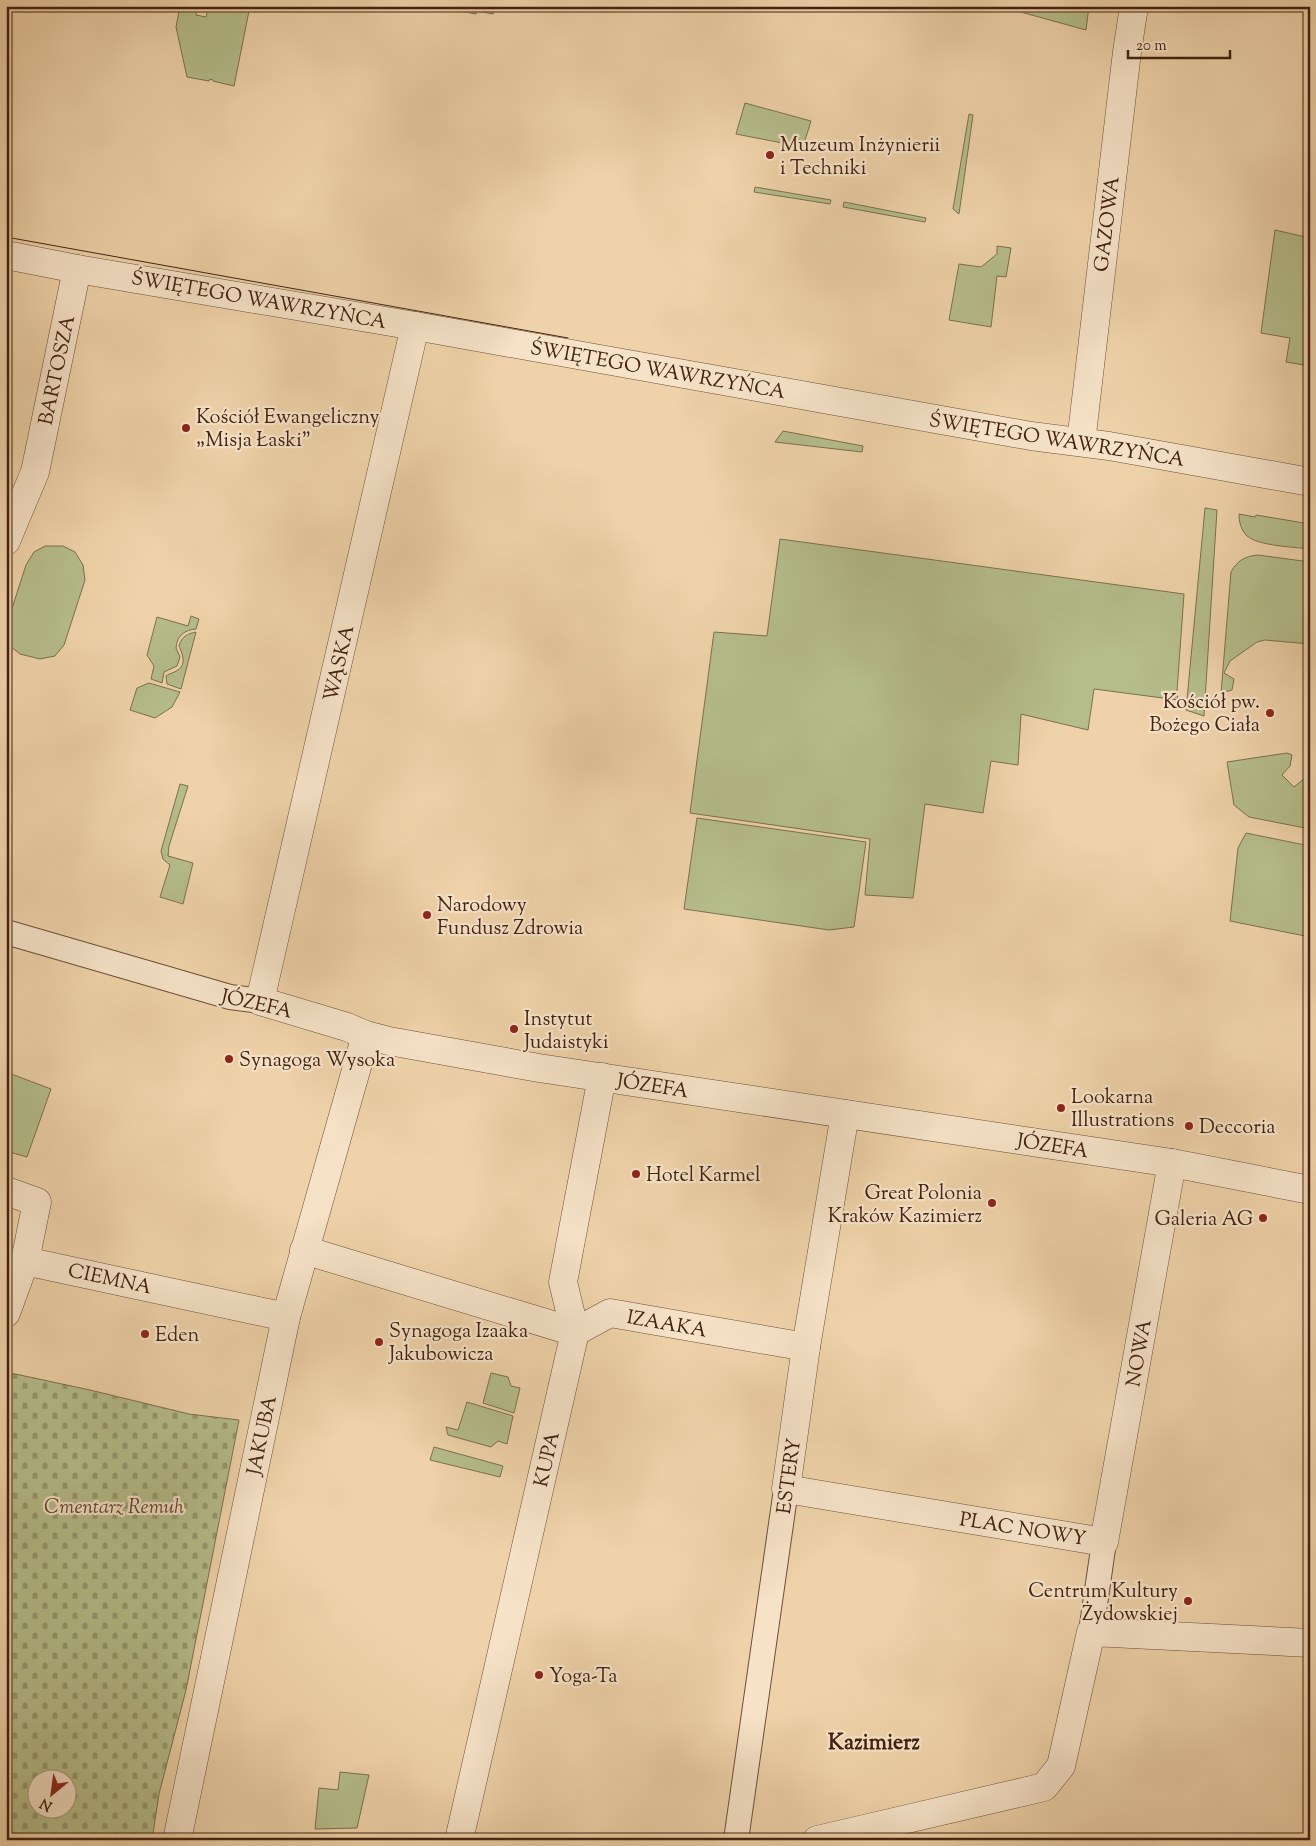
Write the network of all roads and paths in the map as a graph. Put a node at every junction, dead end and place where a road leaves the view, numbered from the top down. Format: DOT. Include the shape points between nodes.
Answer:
graph roads {
  1 [pos="1134,6"];
  2 [pos="6,255"];
  3 [pos="77,269"];
  4 [pos="415,326"];
  5 [pos="1080,442"];
  6 [pos="1310,482"];
  7 [pos="6,541"];
  8 [pos="6,932"];
  9 [pos="260,1001"];
  10 [pos="366,1035"];
  11 [pos="602,1077"];
  12 [pos="845,1114"];
  13 [pos="1172,1163"];
  14 [pos="1310,1190"];
  15 [pos="6,1191"];
  16 [pos="304,1250"];
  17 [pos="25,1260"];
  18 [pos="6,1313"];
  19 [pos="286,1317"];
  20 [pos="575,1332"];
  21 [pos="806,1347"];
  22 [pos="786,1489"];
  23 [pos="1104,1542"];
  24 [pos="1091,1632"];
  25 [pos="1310,1643"];
  26 [pos="177,1840"];
  27 [pos="459,1840"];
  28 [pos="736,1840"];
  29 [pos="817,1840"];
  1 -- 5 [label="street, GAZOWA"];
  2 -- 3 [label="street, ŚWIĘTEGO WAWRZYŃCA"];
  3 -- 4 [label="street, ŚWIĘTEGO WAWRZYŃCA"];
  3 -- 7 [label="street, BARTOSZA" via="35,472"];
  4 -- 5 [label="street, ŚWIĘTEGO WAWRZYŃCA" via="1031,436"];
  4 -- 9 [label="street, WĄSKA"];
  5 -- 6 [label="street, ŚWIĘTEGO WAWRZYŃCA"];
  8 -- 9 [label="street, JÓZEFA" via="230,997"];
  9 -- 10 [label="street, JÓZEFA"];
  10 -- 11 [label="street, JÓZEFA"];
  10 -- 16 [label="street, JAKUBA"];
  11 -- 12 [label="street, JÓZEFA"];
  11 -- 20 [label="street, KUPA" via="563,1282"];
  12 -- 13 [label="street, JÓZEFA"];
  12 -- 21 [label="street, ESTERY"];
  13 -- 14 [label="street, JÓZEFA"];
  13 -- 23 [label="street, NOWA"];
  15 -- 17 [label="street" via="37,1202"];
  16 -- 19 [label="street, JAKUBA"];
  16 -- 20 [label="street"];
  17 -- 18 [label="street"];
  17 -- 19 [label="street, CIEMNA"];
  19 -- 26 [label="street, JAKUBA"];
  20 -- 21 [label="street, IZAAKA" via="610,1313"];
  20 -- 27 [label="street, KUPA"];
  21 -- 22 [label="street, ESTERY"];
  22 -- 23 [label="street, PLAC NOWY"];
  22 -- 28 [label="street, ESTERY"];
  23 -- 24 [label="street, PLAC NOWY"];
  24 -- 25 [label="street"];
  24 -- 29 [label="street, PLAC NOWY" via="1061,1766 1044,1787"];
}
